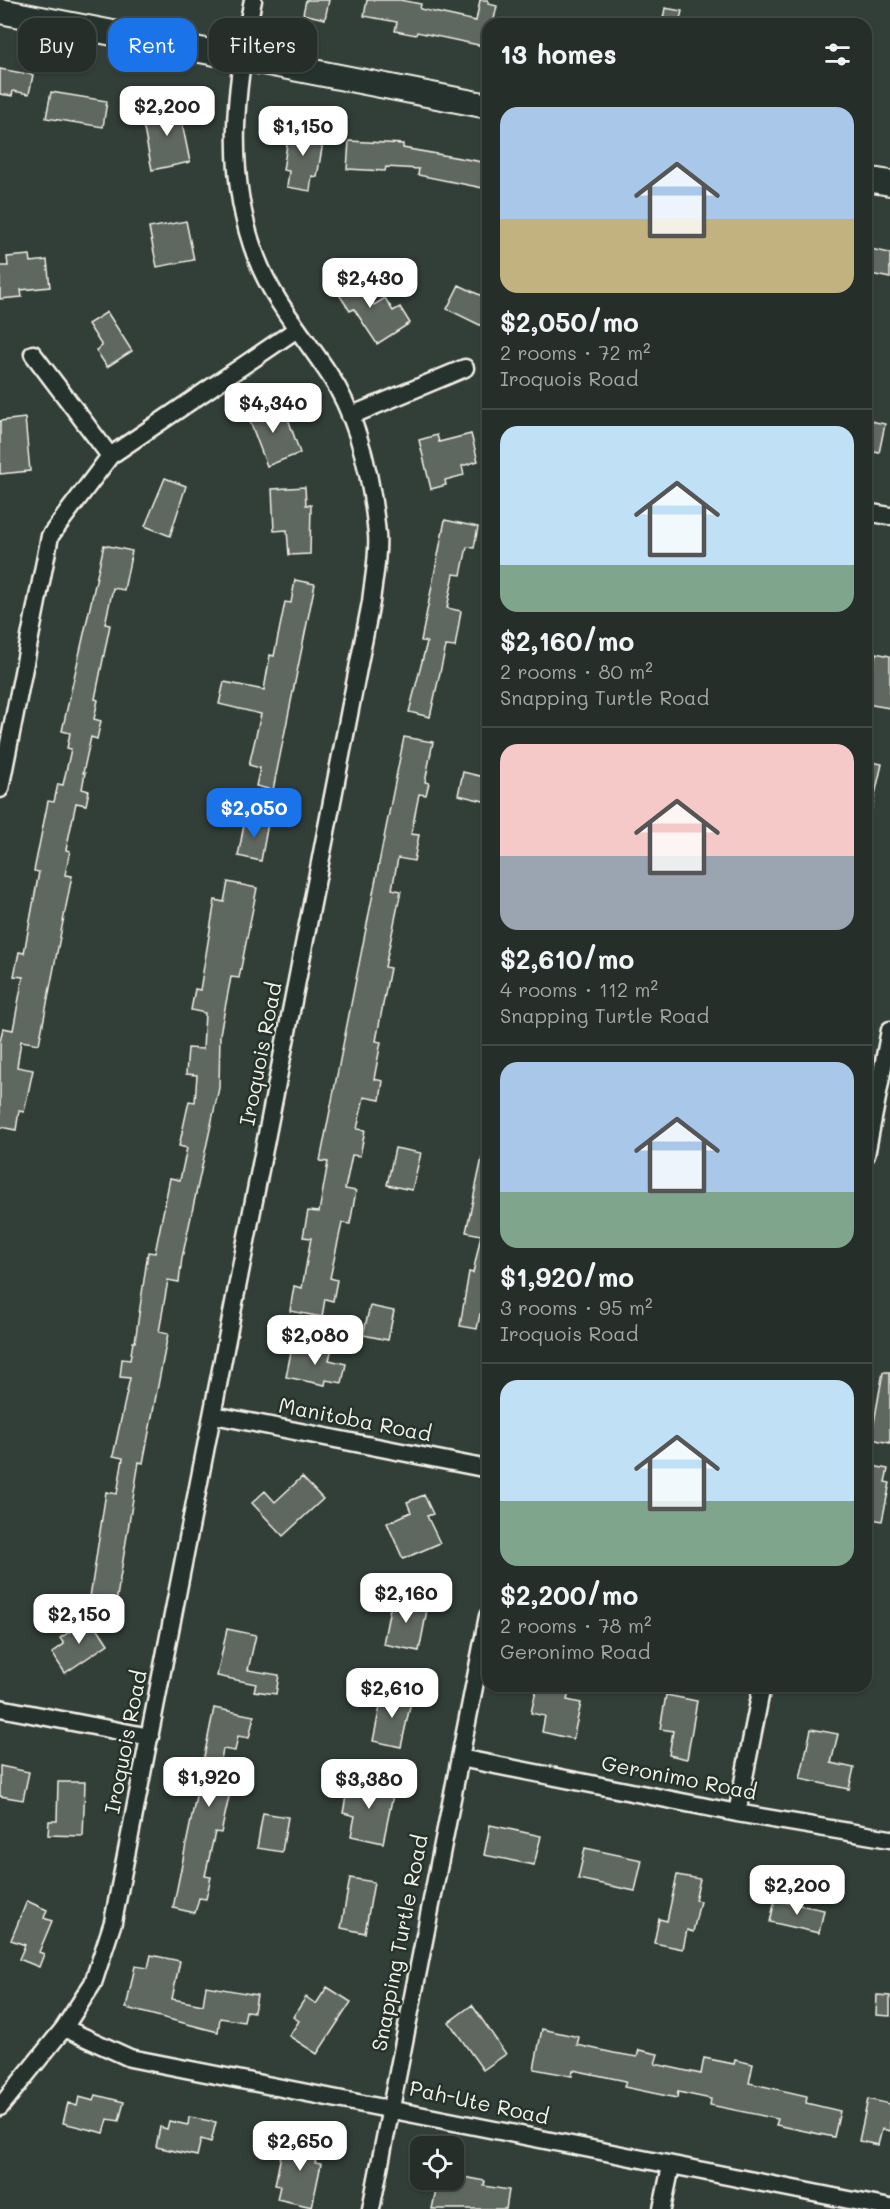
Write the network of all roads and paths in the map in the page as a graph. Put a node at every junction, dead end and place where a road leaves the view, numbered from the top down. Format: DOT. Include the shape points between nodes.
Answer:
graph roads {
  1 [pos="253,0"];
  2 [pos="0,11"];
  3 [pos="249,18"];
  4 [pos="209,53"];
  5 [pos="240,72"];
  6 [pos="309,72"];
  7 [pos="482,105"];
  8 [pos="872,180"];
  9 [pos="890,183"];
  10 [pos="297,329"];
  11 [pos="33,354"];
  12 [pos="465,368"];
  13 [pos="350,416"];
  14 [pos="110,456"];
  15 [pos="872,513"];
  16 [pos="890,516"];
  17 [pos="0,789"];
  18 [pos="890,1029"];
  19 [pos="872,1124"];
  20 [pos="214,1415"];
  21 [pos="482,1468"];
  22 [pos="482,1646"];
  23 [pos="761,1692"];
  24 [pos="0,1707"];
  25 [pos="150,1737"];
  26 [pos="460,1758"];
  27 [pos="737,1813"];
  28 [pos="890,1839"];
  29 [pos="64,2028"];
  30 [pos="0,2107"];
  31 [pos="390,2108"];
  32 [pos="671,2166"];
  33 [pos="890,2208"];
  34 [pos="371,2209"];
  35 [pos="662,2209"];
  1 -- 3 [label="street, Iroquois Road"];
  2 -- 4 [label="street"];
  5 -- 10 [label="street, Iroquois Road" via="235,128 241,210 257,261"];
  6 -- 7 [label="street"];
  8 -- 9 [label="street"];
  10 -- 13 [label="street, Iroquois Road" via="331,376"];
  10 -- 14 [label="street"];
  11 -- 14 [label="street"];
  12 -- 13 [label="street"];
  13 -- 20 [label="street, Iroquois Road" via="365,466 377,536 371,602"];
  14 -- 17 [label="street" via="50,536"];
  15 -- 16 [label="street"];
  18 -- 19 [label="street"];
  20 -- 21 [label="street, Manitoba Road"];
  20 -- 25 [label="street, Iroquois Road"];
  22 -- 26 [label="street, Snapping Turtle Road"];
  23 -- 27 [label="street"];
  24 -- 25 [label="street"];
  25 -- 29 [label="street, Iroquois Road" via="113,1922 93,1983"];
  26 -- 27 [label="street, Geronimo Road"];
  26 -- 31 [label="street, Snapping Turtle Road"];
  27 -- 28 [label="street, Geronimo Road"];
  29 -- 30 [label="street, Iroquois Road"];
  29 -- 31 [label="street, Pah-Ute Road" via="130,2058"];
  31 -- 32 [label="street, Pah-Ute Road"];
  31 -- 34 [label="street, Snapping Turtle Road"];
  32 -- 33 [label="street, Pah-Ute Road"];
  32 -- 35 [label="street"];
}
